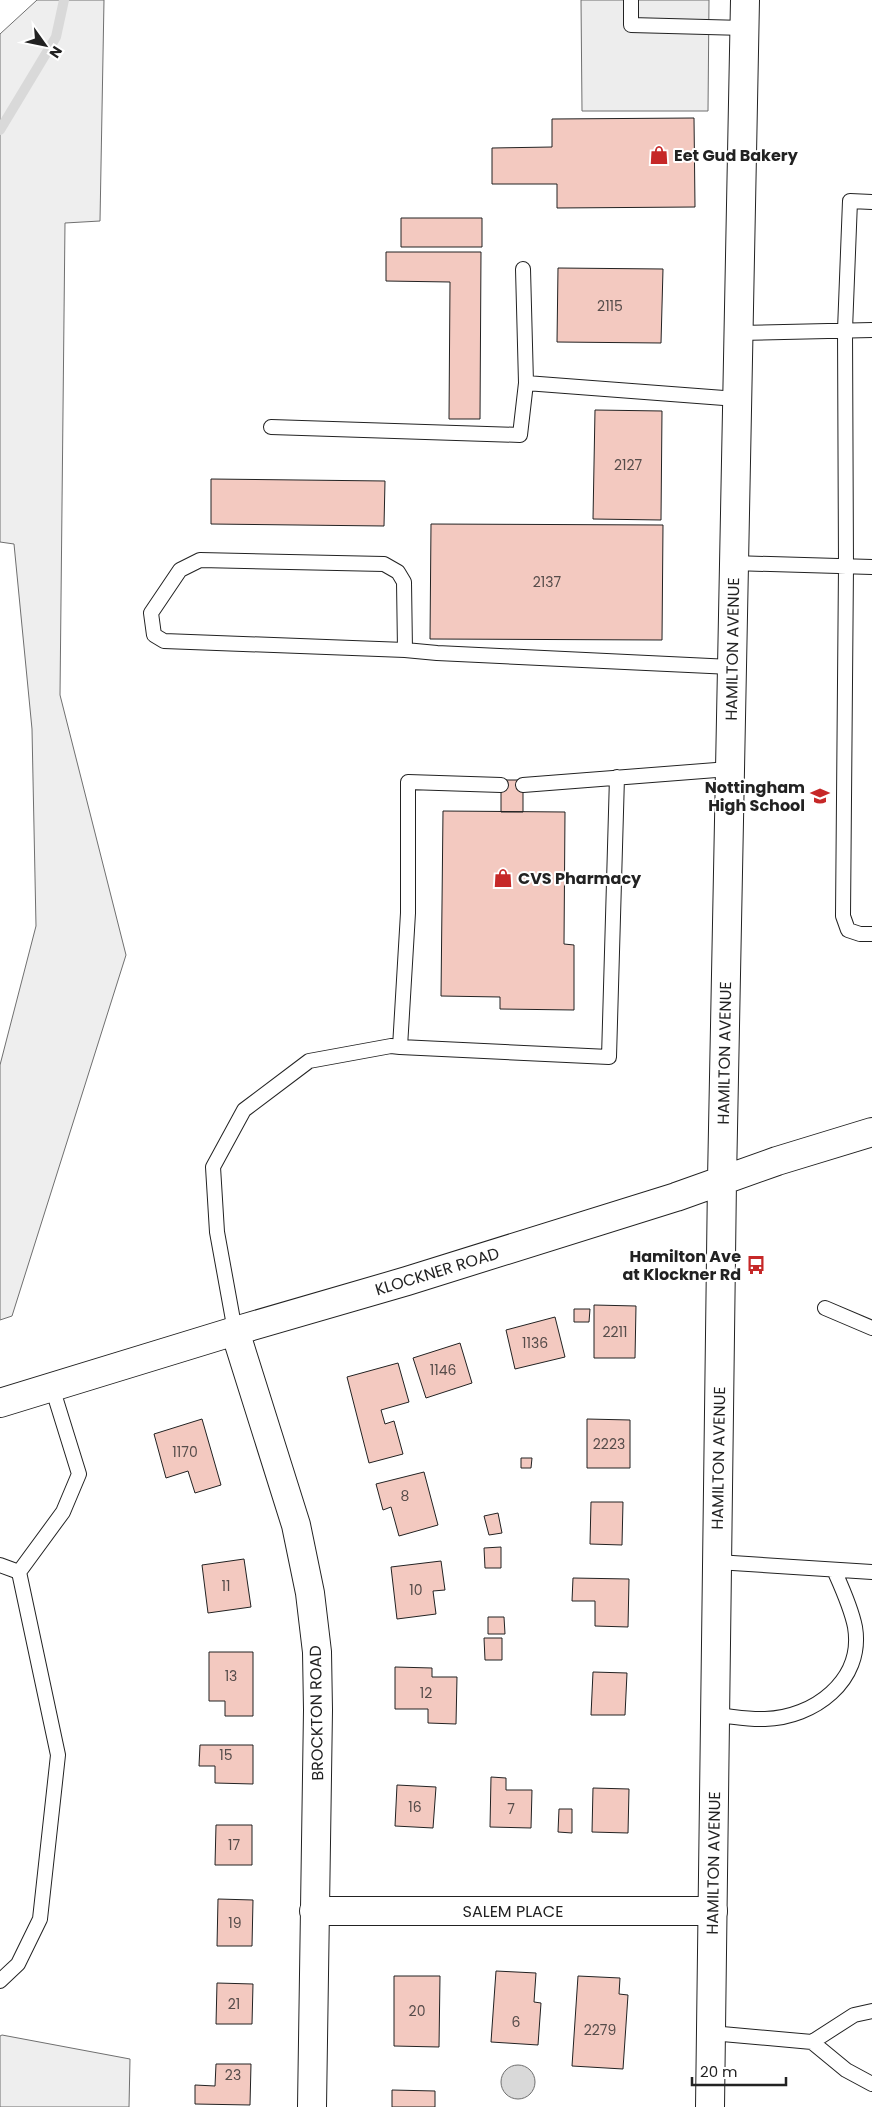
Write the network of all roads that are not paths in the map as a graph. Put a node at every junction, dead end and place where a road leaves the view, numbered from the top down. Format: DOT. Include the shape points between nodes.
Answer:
graph roads {
  1 [pos="631,0"];
  2 [pos="745,0"];
  3 [pos="744,28"];
  4 [pos="872,202"];
  5 [pos="523,269"];
  6 [pos="845,330"];
  7 [pos="872,330"];
  8 [pos="738,333"];
  9 [pos="526,383"];
  10 [pos="737,399"];
  11 [pos="271,427"];
  12 [pos="733,563"];
  13 [pos="846,566"];
  14 [pos="872,567"];
  15 [pos="405,650"];
  16 [pos="731,667"];
  17 [pos="729,769"];
  18 [pos="617,777"];
  19 [pos="501,785"];
  20 [pos="523,785"];
  21 [pos="872,934"];
  22 [pos="400,1047"];
  23 [pos="872,1132"];
  24 [pos="722,1180"];
  25 [pos="825,1308"];
  26 [pos="872,1328"];
  27 [pos="235,1331"];
  28 [pos="52,1387"];
  29 [pos="0,1403"];
  30 [pos="717,1562"];
  31 [pos="0,1565"];
  32 [pos="834,1570"];
  33 [pos="19,1572"];
  34 [pos="872,1572"];
  35 [pos="715,1715"];
  36 [pos="314,1911"];
  37 [pos="712,1911"];
  38 [pos="0,1981"];
  39 [pos="872,2011"];
  40 [pos="711,2033"];
  41 [pos="812,2042"];
  42 [pos="872,2084"];
  43 [pos="312,2107"];
  44 [pos="710,2107"];
  1 -- 3 [label="lane" via="631,25"];
  2 -- 3 [label="main road, HAMILTON AVENUE"];
  3 -- 8 [label="main road, HAMILTON AVENUE"];
  4 -- 6 [label="lane" via="850,201"];
  5 -- 9 [label="lane"];
  6 -- 7 [label="lane"];
  6 -- 8 [label="lane"];
  6 -- 13 [label="lane"];
  8 -- 10 [label="main road, HAMILTON AVENUE"];
  9 -- 10 [label="lane"];
  9 -- 11 [label="lane" via="520,434"];
  10 -- 12 [label="main road, HAMILTON AVENUE"];
  12 -- 13 [label="lane"];
  12 -- 16 [label="main road, HAMILTON AVENUE"];
  13 -- 14 [label="lane"];
  13 -- 21 [label="lane" via="843,916 848,930"];
  15 -- 15 [label="lane" via="164,641 154,635 152,613 180,570 200,560 384,564 398,572 404,582"];
  15 -- 16 [label="lane"];
  16 -- 17 [label="main road, HAMILTON AVENUE"];
  17 -- 18 [label="lane"];
  17 -- 24 [label="main road, HAMILTON AVENUE"];
  18 -- 20 [label="lane"];
  18 -- 22 [label="lane" via="609,1057"];
  19 -- 22 [label="lane" via="408,782 408,913"];
  22 -- 27 [label="lane" via="309,1061 244,1110 213,1167 217,1232"];
  23 -- 24 [label="main road, KLOCKNER ROAD"];
  24 -- 27 [label="main road, KLOCKNER ROAD" via="407,1281"];
  24 -- 30 [label="main road, HAMILTON AVENUE"];
  25 -- 26 [label="lane"];
  27 -- 28 [label="main road, KLOCKNER ROAD"];
  27 -- 36 [label="main road, BROCKTON ROAD" via="296,1525 310,1593 318,1710"];
  28 -- 29 [label="main road, KLOCKNER ROAD"];
  28 -- 33 [label="lane" via="79,1474 63,1512"];
  30 -- 32 [label="lane"];
  30 -- 35 [label="main road, HAMILTON AVENUE"];
  31 -- 33 [label="lane"];
  32 -- 34 [label="lane"];
  32 -- 35 [label="lane" via="855,1628 850,1670 825,1700 797,1714 765,1719"];
  33 -- 38 [label="lane" via="58,1755 40,1919 18,1964"];
  35 -- 37 [label="main road, HAMILTON AVENUE"];
  36 -- 37 [label="main road, SALEM PLACE"];
  36 -- 43 [label="main road, BROCKTON ROAD"];
  37 -- 40 [label="main road, HAMILTON AVENUE"];
  39 -- 41 [label="lane" via="854,2015"];
  40 -- 41 [label="lane"];
  40 -- 44 [label="main road, HAMILTON AVENUE"];
  41 -- 42 [label="lane" via="846,2070"];
}
